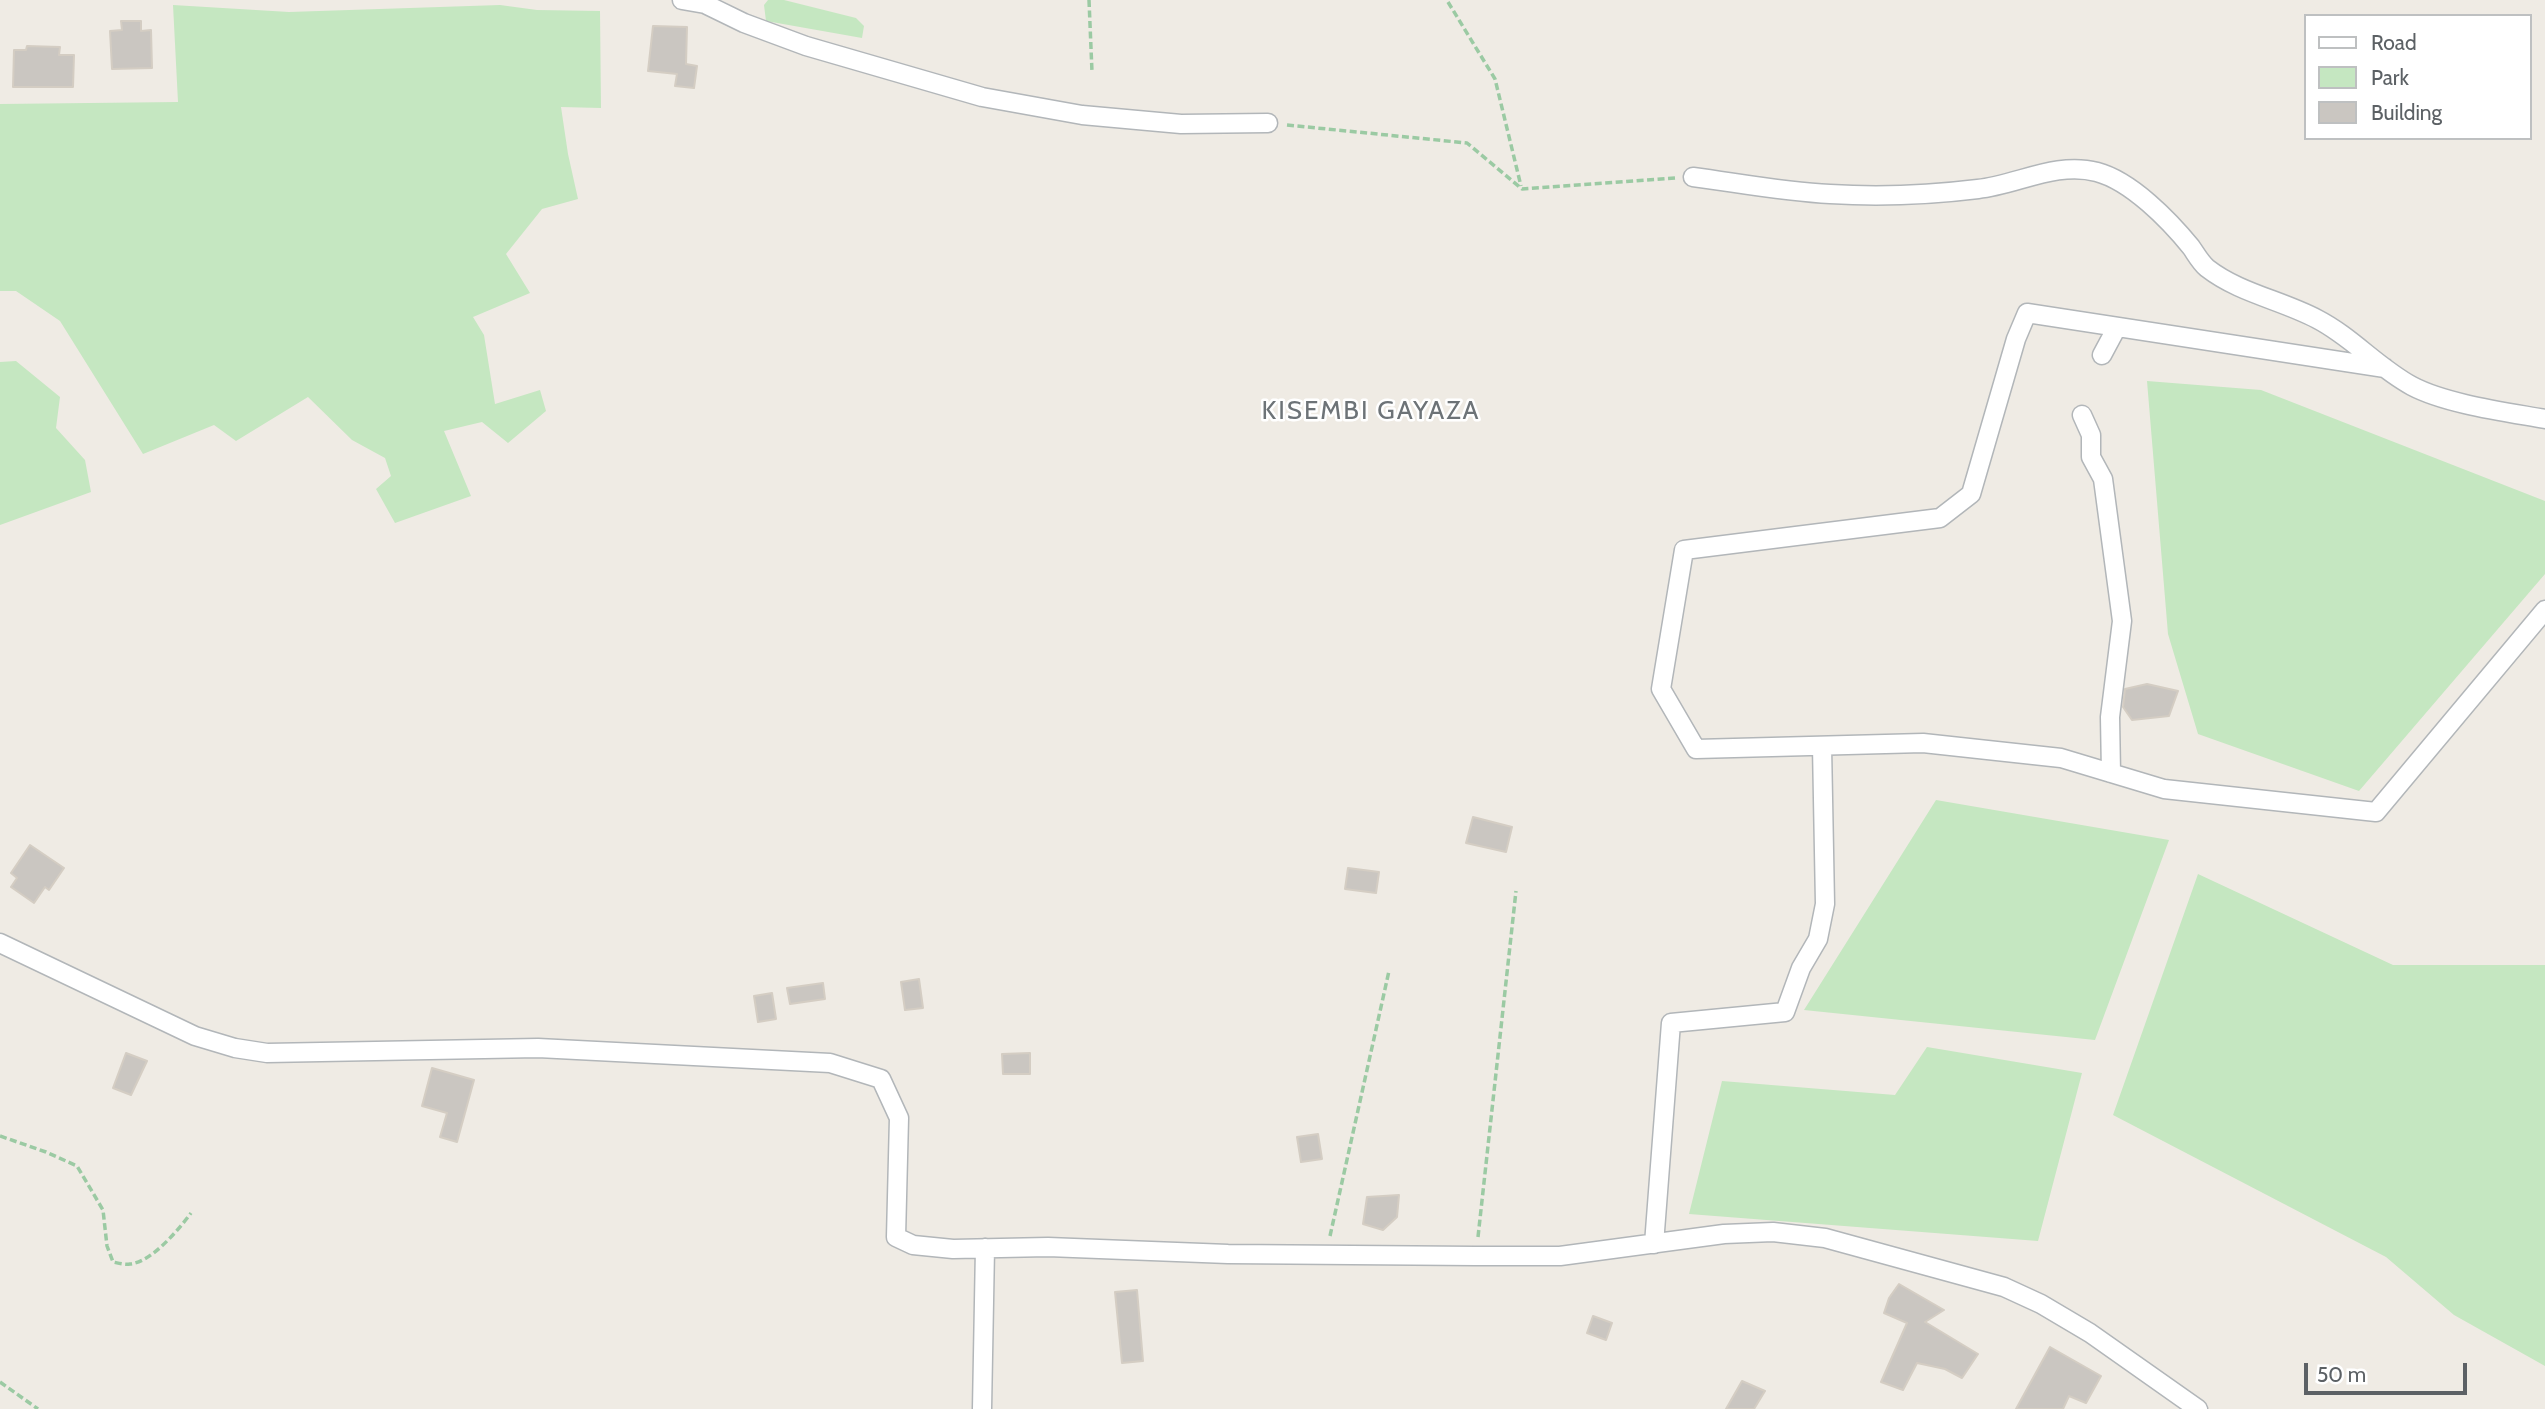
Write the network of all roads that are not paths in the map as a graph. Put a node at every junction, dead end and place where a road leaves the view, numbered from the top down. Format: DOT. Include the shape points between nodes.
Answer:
graph roads {
  1 [pos="682,0"];
  2 [pos="1268,123"];
  3 [pos="1693,177"];
  4 [pos="2117,327"];
  5 [pos="2102,355"];
  6 [pos="2385,368"];
  7 [pos="2081,415"];
  8 [pos="2545,419"];
  9 [pos="2545,610"];
  10 [pos="1822,746"];
  11 [pos="2111,773"];
  12 [pos="0,943"];
  13 [pos="1654,1244"];
  14 [pos="985,1248"];
  15 [pos="982,1409"];
  16 [pos="2198,1409"];
  1 -- 2 [label="street" via="705,4 806,46 982,97 1082,115 1169,123"];
  3 -- 6 [label="street" via="1829,194 1896,194 1980,189 2048,172 2098,172 2131,190 2160,214 2204,265 2223,279 2316,318"];
  4 -- 5 [label="street"];
  4 -- 6 [label="street"];
  4 -- 10 [label="street" via="2027,313 1971,494 1940,518 1684,550 1661,689 1696,749"];
  6 -- 8 [label="street" via="2433,394"];
  7 -- 11 [label="street" via="2091,435 2091,457 2103,479 2122,621 2110,717"];
  9 -- 11 [label="street" via="2376,812 2164,789"];
  10 -- 11 [label="street" via="1923,743 2061,758"];
  10 -- 13 [label="street" via="1825,904 1818,939 1784,1012 1671,1023"];
  12 -- 14 [label="street" via="195,1036 267,1053 538,1048 830,1063 881,1079 899,1118 896,1237 913,1245"];
  13 -- 14 [label="street" via="1560,1256"];
  13 -- 16 [label="street" via="1724,1234 1786,1233 1825,1238 1981,1280 2040,1304 2090,1333"];
  14 -- 15 [label="street"];
}
